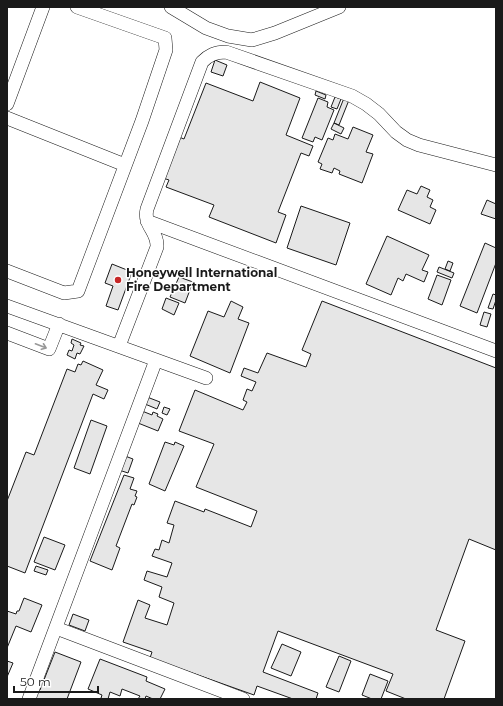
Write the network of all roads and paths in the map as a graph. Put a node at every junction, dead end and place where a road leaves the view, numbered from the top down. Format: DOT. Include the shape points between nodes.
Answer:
graph roads {
  1 [pos="43,7"];
  2 [pos="77,7"];
  3 [pos="171,7"];
  4 [pos="339,7"];
  5 [pos="10,85"];
  6 [pos="7,104"];
  7 [pos="7,118"];
  8 [pos="125,165"];
  9 [pos="496,165"];
  10 [pos="147,221"];
  11 [pos="7,271"];
  12 [pos="7,306"];
  13 [pos="59,324"];
  14 [pos="7,333"];
  15 [pos="119,346"];
  16 [pos="496,351"];
  17 [pos="156,360"];
  18 [pos="206,378"];
  19 [pos="56,628"];
  20 [pos="29,699"];
  21 [pos="243,699"];
  1 -- 5 [label="street"];
  2 -- 8 [label="street" via="165,38 166,50"];
  3 -- 4 [label="street" via="206,28 228,36 252,40"];
  5 -- 6 [label="street"];
  7 -- 8 [label="street"];
  8 -- 11 [label="street" via="78,291 64,293"];
  9 -- 10 [label="street" via="419,145 396,132 379,114 352,96 220,52 212,54 202,62 147,209"];
  10 -- 15 [label="street" via="156,236 157,247"];
  10 -- 16 [label="street"];
  12 -- 13 [label="street"];
  14 -- 13 [label="street, one-way" via="49,349"];
  13 -- 15 [label="street"];
  15 -- 17 [label="street"];
  17 -- 18 [label="street"];
  17 -- 19 [label="street"];
  19 -- 20 [label="street"];
  19 -- 21 [label="street"];
}
